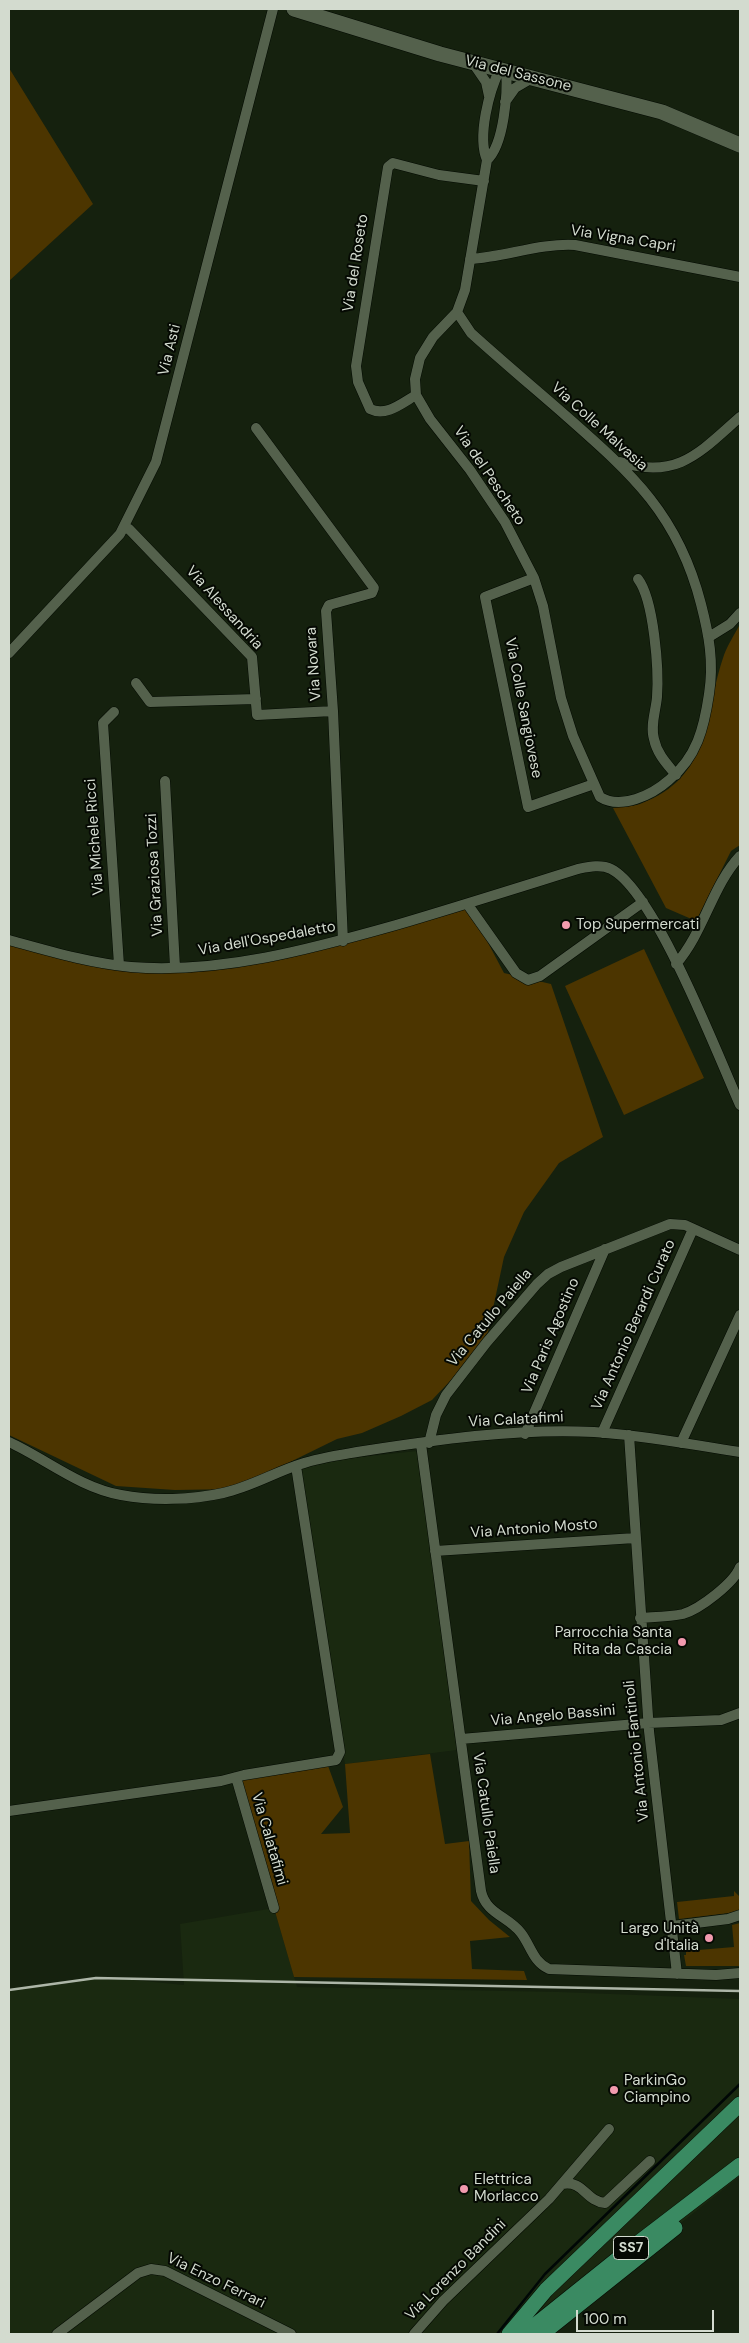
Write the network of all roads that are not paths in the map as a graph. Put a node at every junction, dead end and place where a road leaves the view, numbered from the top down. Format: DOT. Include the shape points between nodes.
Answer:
graph roads {
  1 [pos="273,9"];
  2 [pos="294,9"];
  3 [pos="472,62"];
  4 [pos="503,70"];
  5 [pos="532,78"];
  6 [pos="489,101"];
  7 [pos="505,102"];
  8 [pos="740,145"];
  9 [pos="488,160"];
  10 [pos="484,181"];
  11 [pos="470,259"];
  12 [pos="740,277"];
  13 [pos="457,312"];
  14 [pos="416,395"];
  15 [pos="740,417"];
  16 [pos="256,428"];
  17 [pos="617,461"];
  18 [pos="123,528"];
  19 [pos="534,578"];
  20 [pos="638,579"];
  21 [pos="740,614"];
  22 [pos="709,637"];
  23 [pos="9,653"];
  24 [pos="136,683"];
  25 [pos="256,699"];
  26 [pos="333,711"];
  27 [pos="114,712"];
  28 [pos="676,775"];
  29 [pos="165,781"];
  30 [pos="594,784"];
  31 [pos="740,856"];
  32 [pos="643,902"];
  33 [pos="468,905"];
  34 [pos="9,940"];
  35 [pos="343,941"];
  36 [pos="676,964"];
  37 [pos="119,965"];
  38 [pos="175,967"];
  39 [pos="740,1105"];
  40 [pos="693,1229"];
  41 [pos="605,1249"];
  42 [pos="740,1250"];
  43 [pos="740,1315"];
  44 [pos="602,1433"];
  45 [pos="525,1434"];
  46 [pos="629,1435"];
  47 [pos="9,1442"];
  48 [pos="425,1443"];
  49 [pos="681,1443"];
  50 [pos="740,1452"];
  51 [pos="296,1466"];
  52 [pos="635,1538"];
  53 [pos="435,1551"];
  54 [pos="740,1566"];
  55 [pos="640,1618"];
  56 [pos="740,1713"];
  57 [pos="648,1723"];
  58 [pos="461,1739"];
  59 [pos="236,1777"];
  60 [pos="9,1811"];
  61 [pos="274,1908"];
  62 [pos="740,1915"];
  63 [pos="672,1926"];
  64 [pos="740,1972"];
  65 [pos="677,1974"];
  66 [pos="740,2104"];
  67 [pos="609,2129"];
  68 [pos="650,2161"];
  69 [pos="740,2165"];
  70 [pos="740,2176"];
  71 [pos="562,2184"];
  72 [pos="56,2334"];
  73 [pos="291,2334"];
  74 [pos="414,2334"];
  75 [pos="509,2334"];
  76 [pos="524,2334"];
  77 [pos="542,2334"];
  1 -- 18 [label="street, Via Asti" via="157,460"];
  2 -- 3 [label="main road, Via del Sassone"];
  3 -- 4 [label="main road, Via del Sassone"];
  3 -- 6 [label="street" via="486,82"];
  4 -- 5 [label="main road, Via del Sassone"];
  4 -- 6 [label="street"];
  4 -- 7 [label="street"];
  5 -- 7 [label="street" via="515,88"];
  5 -- 8 [label="main road, Via del Sassone" via="662,112"];
  6 -- 9 [label="street" via="482,144"];
  7 -- 9 [label="street" via="497,146"];
  9 -- 10 [label="street"];
  10 -- 11 [label="street"];
  10 -- 14 [label="street, Via del Roseto" via="439,175 393,163 388,166 356,366 358,382 370,409 378,413"];
  11 -- 12 [label="street, Via Vigna Capri" via="575,245"];
  11 -- 13 [label="street" via="465,290"];
  13 -- 14 [label="street" via="427,345 417,369"];
  13 -- 17 [label="street, Via Colle Malvasia" via="471,333"];
  14 -- 19 [label="street, Via del Pescheto" via="504,522"];
  15 -- 17 [label="street" via="697,454 676,464 648,469"];
  16 -- 26 [label="street, Via Novara" via="374,587 372,593 332,604 326,611"];
  17 -- 22 [label="street, Via Colle Malvasia" via="651,498 683,551"];
  18 -- 23 [label="street, Via Asti"];
  18 -- 25 [label="street, Via Alessandria" via="129,529 252,656"];
  19 -- 30 [label="street, Via del Pescheto" via="544,606 561,698"];
  19 -- 30 [label="street, Via Colle Sangiovese" via="485,597 528,807"];
  20 -- 28 [label="street" via="646,599 656,651 657,696 653,736 660,755"];
  21 -- 22 [label="street"];
  22 -- 28 [label="street, Via Colle Malvasia" via="712,661 706,710 695,750 686,766"];
  24 -- 25 [label="street" via="150,702"];
  25 -- 26 [label="street, Via Alessandria" via="256,714 259,716"];
  26 -- 35 [label="street, Via Novara"];
  27 -- 37 [label="street, Via Michele Ricci" via="103,724"];
  28 -- 30 [label="street, Via Colle Malvasia" via="644,796 630,800 607,802 600,797"];
  29 -- 38 [label="street, Via Graziosa Tozzi"];
  31 -- 36 [label="street" via="725,878 694,941"];
  32 -- 33 [label="street, Via dell'Ospedaletto" via="616,872 592,866"];
  32 -- 33 [label="street" via="540,976 528,980 516,973"];
  32 -- 36 [label="street, Via dell'Ospedaletto" via="665,938"];
  33 -- 35 [label="street, Via dell'Ospedaletto"];
  34 -- 37 [label="street, Via dell'Ospedaletto"];
  35 -- 38 [label="street, Via dell'Ospedaletto" via="239,962"];
  36 -- 39 [label="street, Via dell'Ospedaletto"];
  37 -- 38 [label="street, Via dell'Ospedaletto"];
  40 -- 41 [label="street, Via Catullo Paiella" via="682,1224 670,1224"];
  40 -- 42 [label="street, Via Catullo Paiella"];
  40 -- 44 [label="street, Via Antonio Berardi Curato"];
  41 -- 45 [label="street, Via Paris Agostino"];
  41 -- 48 [label="street, Via Catullo Paiella" via="557,1268 537,1284 446,1395"];
  43 -- 49 [label="street"];
  44 -- 45 [label="street, Via Calatafimi"];
  44 -- 46 [label="street, Via Calatafimi"];
  45 -- 48 [label="street, Via Calatafimi"];
  46 -- 49 [label="street, Via Calatafimi"];
  46 -- 52 [label="street, Via Antonio Fantinoli"];
  47 -- 51 [label="street, Via Calatafimi" via="84,1483 121,1495 194,1498 224,1493"];
  48 -- 51 [label="street, Via Calatafimi" via="357,1452"];
  48 -- 53 [label="street, Via Catullo Paiella"];
  49 -- 50 [label="street, Via Calatafimi"];
  51 -- 59 [label="street, Via Calatafimi" via="340,1752 336,1760 328,1763"];
  52 -- 53 [label="street, Via Antonio Mosto"];
  52 -- 55 [label="street, Via Antonio Fantinoli"];
  53 -- 58 [label="street, Via Catullo Paiella"];
  54 -- 55 [label="street" via="732,1580 690,1611"];
  55 -- 57 [label="street, Via Antonio Fantinoli"];
  56 -- 57 [label="street, Via Angelo Bassini" via="720,1720"];
  57 -- 58 [label="street, Via Angelo Bassini"];
  57 -- 63 [label="street, Via Antonio Fantinoli"];
  58 -- 65 [label="street, Via Catullo Paiella" via="481,1894 490,1909 520,1932 546,1968"];
  59 -- 60 [label="street, Via Calatafimi"];
  59 -- 61 [label="street, Via Calatafimi"];
  62 -- 63 [label="street"];
  63 -- 65 [label="street, Via Antonio Fantinoli"];
  64 -- 65 [label="street, Via Catullo Paiella"];
  66 -- 75 [label="main road" via="546,2290"];
  67 -- 71 [label="street, Via Lorenzo Bandini"];
  68 -- 71 [label="street" via="605,2203 595,2202 572,2182"];
  69 -- 76 [label="main road, SS7"];
  70 -- 77 [label="main road, SS7"];
  71 -- 74 [label="street, Via Lorenzo Bandini" via="443,2301"];
  72 -- 73 [label="street, Via Enzo Ferrari" via="138,2273 155,2268"];
}
